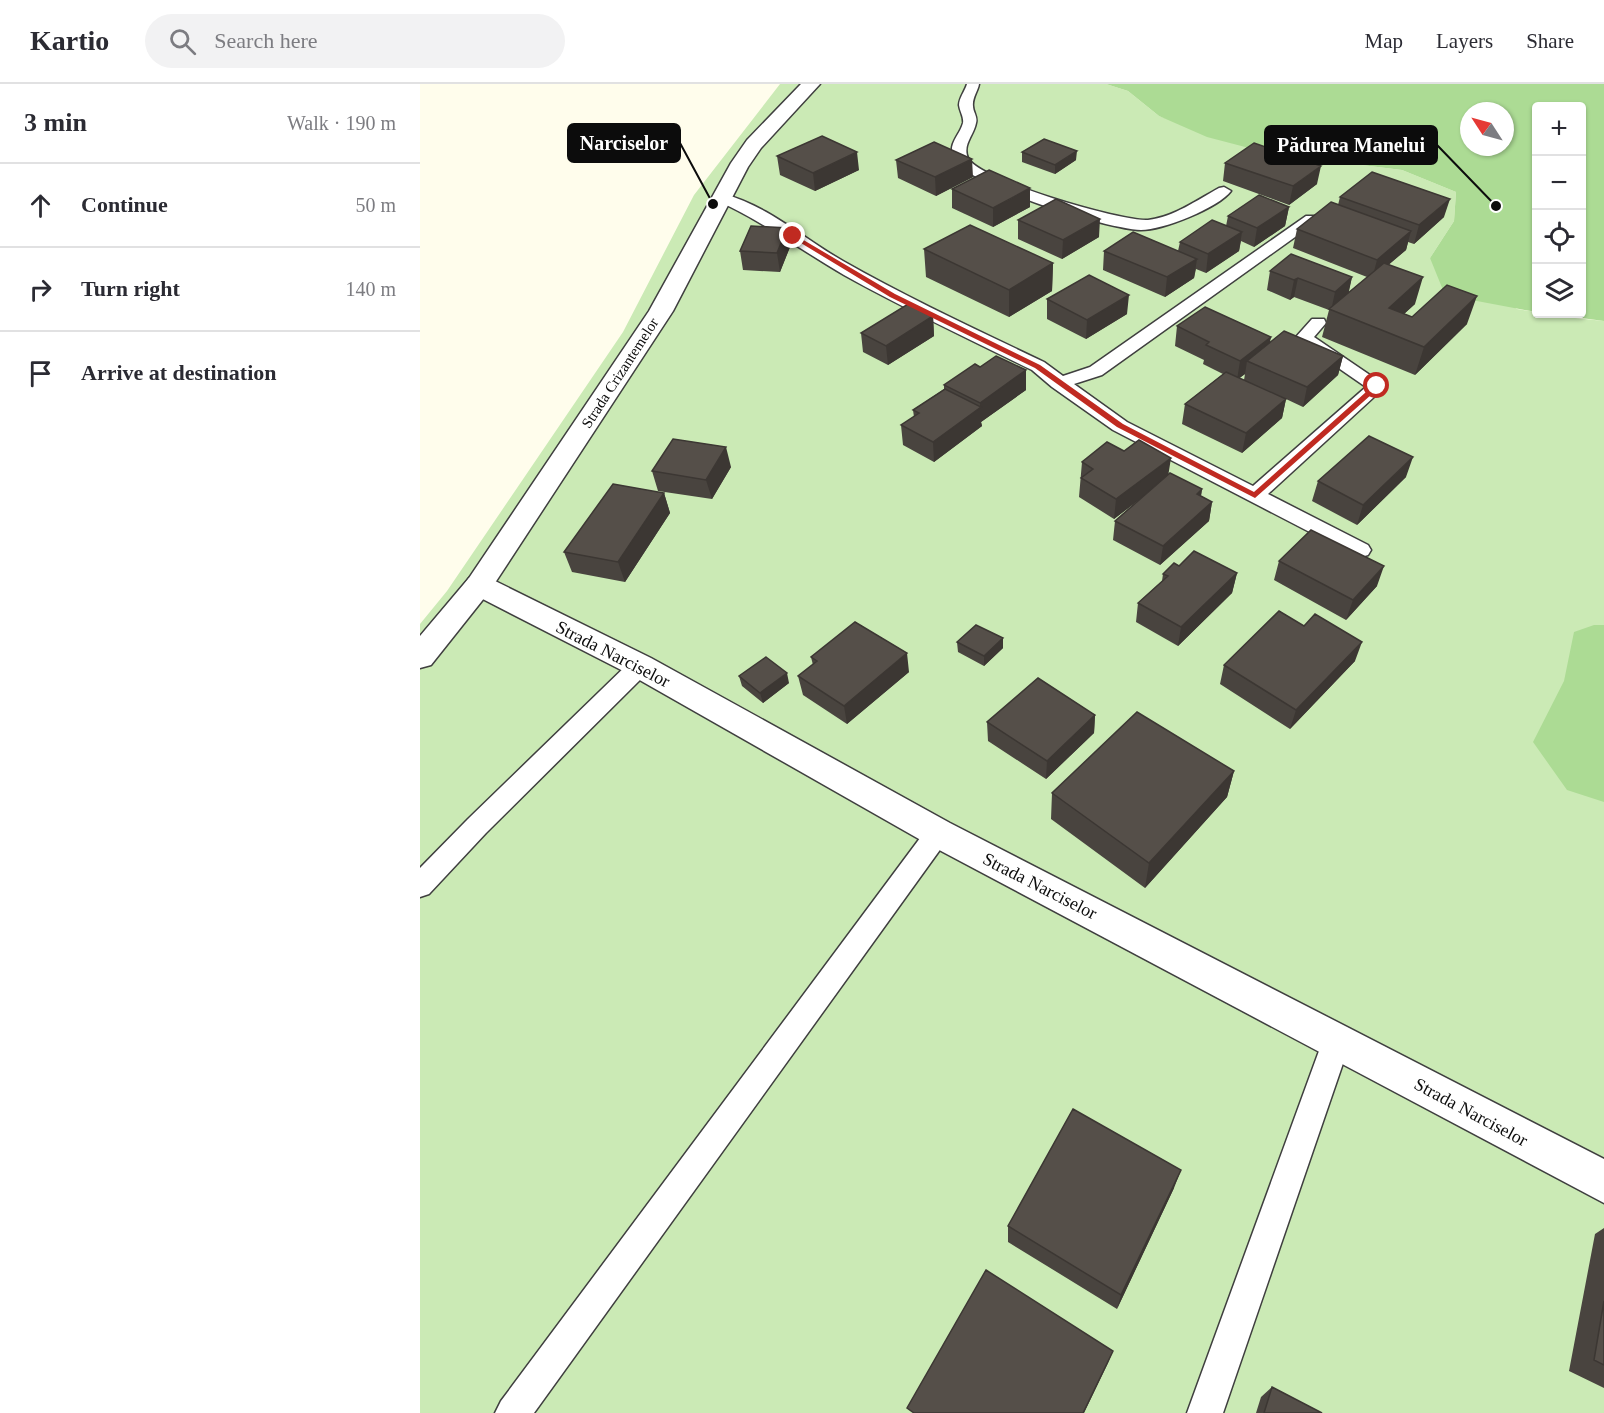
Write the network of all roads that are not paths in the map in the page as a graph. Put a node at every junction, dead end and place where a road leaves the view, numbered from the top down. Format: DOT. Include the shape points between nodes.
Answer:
graph roads {
  1 [pos="811,84"];
  2 [pos="974,84"];
  3 [pos="1224,191"];
  4 [pos="723,198"];
  5 [pos="1311,219"];
  6 [pos="1318,323"];
  7 [pos="1058,383"];
  8 [pos="1255,495"];
  9 [pos="1361,550"];
  10 [pos="479,585"];
  11 [pos="420,657"];
  12 [pos="640,666"];
  13 [pos="938,833"];
  14 [pos="420,886"];
  15 [pos="1337,1040"];
  16 [pos="1604,1182"];
  17 [pos="513,1413"];
  18 [pos="1204,1413"];
  1 -- 4 [label="street, Strada Crizantemelor" via="754,144"];
  2 -- 3 [label="lane" via="965,103 970,124 959,146 960,157 967,167 986,177 1085,213 1139,225 1185,213"];
  4 -- 7 [label="lane" via="757,213 892,295 1038,366"];
  4 -- 10 [label="street, Strada Crizantemelor" via="656,319"];
  5 -- 7 [label="lane" via="1096,371"];
  6 -- 8 [label="lane" via="1304,338 1377,386"];
  7 -- 8 [label="lane" via="1120,426"];
  8 -- 9 [label="lane"];
  10 -- 11 [label="street, Strada Crizantemelor"];
  10 -- 12 [label="street, Strada Narciselor"];
  12 -- 13 [label="street, Strada Narciselor"];
  12 -- 14 [label="lane"];
  13 -- 15 [label="street, Strada Narciselor"];
  13 -- 17 [label="lane"];
  15 -- 16 [label="street, Strada Narciselor"];
  15 -- 18 [label="lane"];
}
